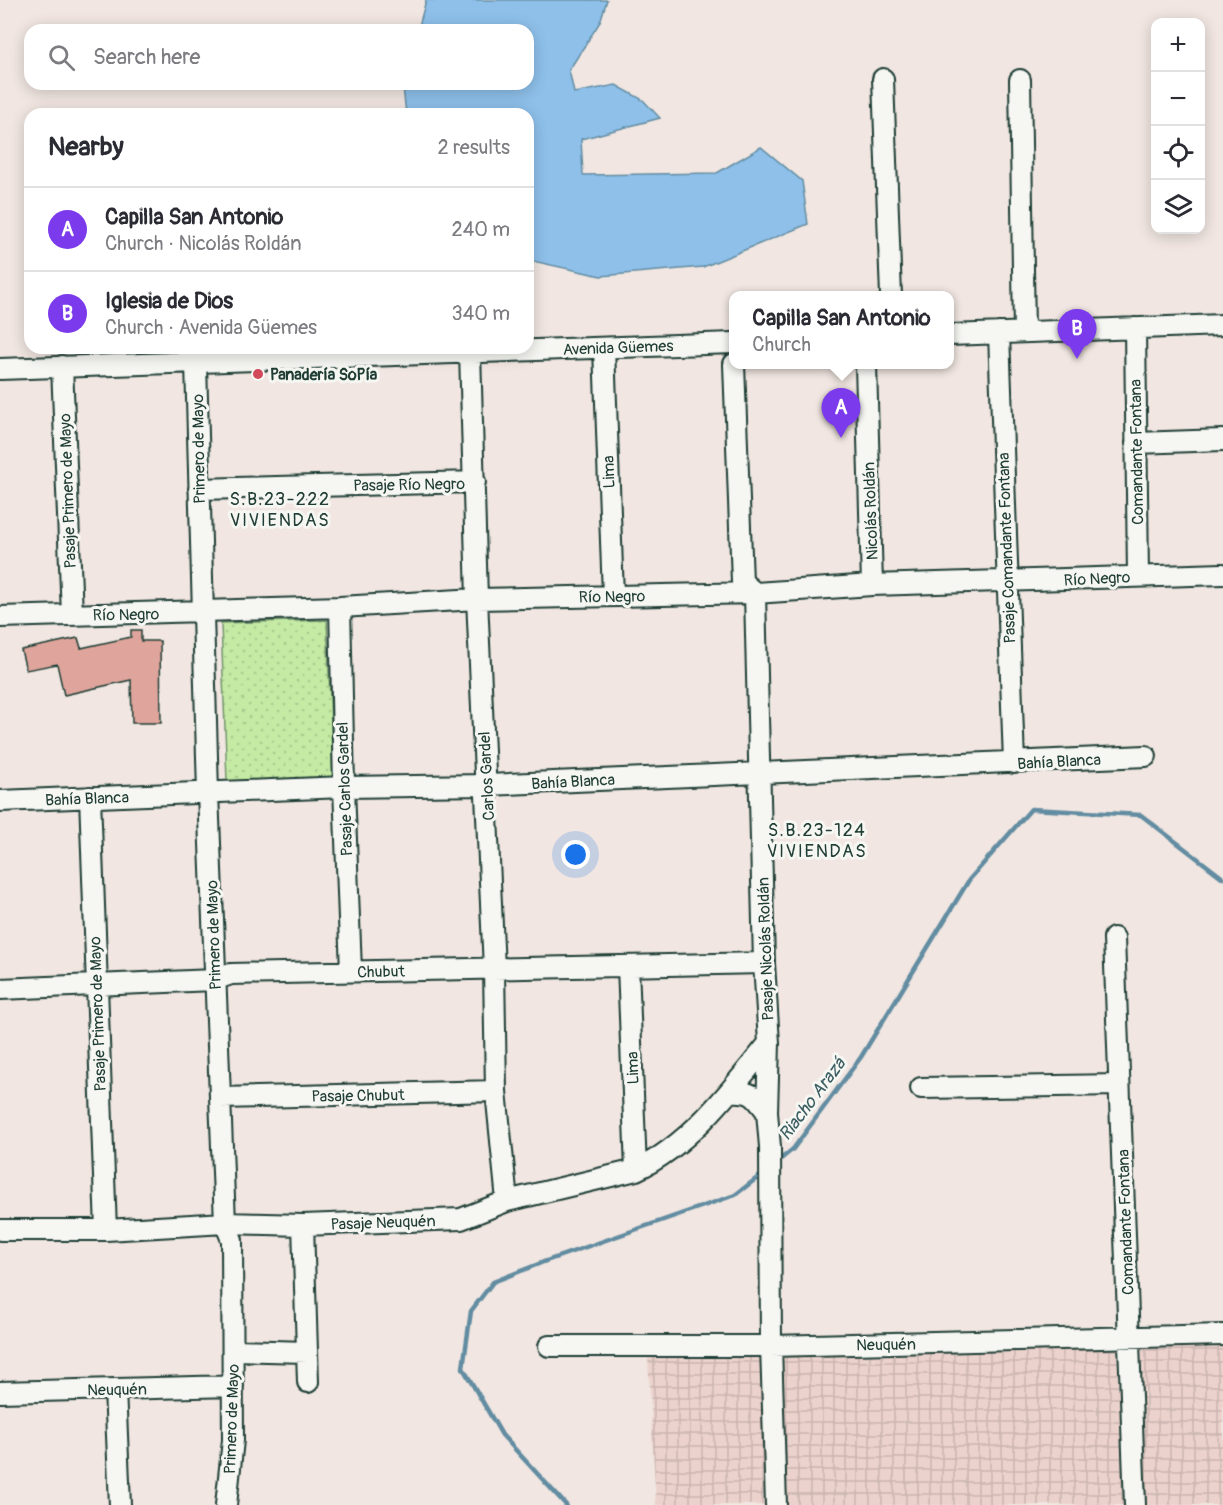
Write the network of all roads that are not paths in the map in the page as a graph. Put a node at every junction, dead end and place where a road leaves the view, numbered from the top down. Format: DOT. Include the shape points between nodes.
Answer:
graph roads {
  1 [pos="883,79"];
  2 [pos="1020,80"];
  3 [pos="891,291"];
  4 [pos="1223,325"];
  5 [pos="1135,328"];
  6 [pos="1024,332"];
  7 [pos="999,333"];
  8 [pos="954,335"];
  9 [pos="729,343"];
  10 [pos="604,348"];
  11 [pos="534,350"];
  12 [pos="402,354"];
  13 [pos="470,354"];
  14 [pos="196,363"];
  15 [pos="62,366"];
  16 [pos="0,369"];
  17 [pos="734,369"];
  18 [pos="866,369"];
  19 [pos="1223,440"];
  20 [pos="1136,443"];
  21 [pos="475,482"];
  22 [pos="199,489"];
  23 [pos="1223,574"];
  24 [pos="1138,576"];
  25 [pos="1007,582"];
  26 [pos="872,585"];
  27 [pos="755,593"];
  28 [pos="613,596"];
  29 [pos="477,599"];
  30 [pos="340,607"];
  31 [pos="202,612"];
  32 [pos="72,615"];
  33 [pos="0,617"];
  34 [pos="1146,756"];
  35 [pos="1014,763"];
  36 [pos="759,772"];
  37 [pos="486,785"];
  38 [pos="344,787"];
  39 [pos="207,794"];
  40 [pos="90,797"];
  41 [pos="0,801"];
  42 [pos="1114,939"];
  43 [pos="764,963"];
  44 [pos="628,966"];
  45 [pos="494,969"];
  46 [pos="351,971"];
  47 [pos="214,980"];
  48 [pos="96,984"];
  49 [pos="0,989"];
  50 [pos="769,1043"];
  51 [pos="1119,1085"];
  52 [pos="921,1088"];
  53 [pos="496,1091"];
  54 [pos="730,1092"];
  55 [pos="220,1098"];
  56 [pos="767,1112"];
  57 [pos="636,1170"];
  58 [pos="507,1201"];
  59 [pos="225,1223"];
  60 [pos="303,1225"];
  61 [pos="0,1230"];
  62 [pos="105,1230"];
  63 [pos="1223,1335"];
  64 [pos="1130,1338"];
  65 [pos="549,1346"];
  66 [pos="771,1346"];
  67 [pos="233,1350"];
  68 [pos="307,1352"];
  69 [pos="308,1382"];
  70 [pos="233,1386"];
  71 [pos="115,1389"];
  72 [pos="0,1392"];
  73 [pos="120,1505"];
  74 [pos="226,1505"];
  75 [pos="776,1505"];
  76 [pos="1135,1505"];
  1 -- 3 [label="street"];
  2 -- 6 [label="street"];
  4 -- 5 [label="street"];
  5 -- 6 [label="street"];
  5 -- 20 [label="street, Comandante Fontana"];
  6 -- 7 [label="street"];
  7 -- 8 [label="street"];
  7 -- 25 [label="street, Pasaje Comandante Fontana"];
  9 -- 10 [label="street, Avenida Güemes"];
  10 -- 11 [label="street, Avenida Güemes"];
  10 -- 28 [label="street, Lima"];
  12 -- 14 [label="street, Avenida Güemes"];
  13 -- 21 [label="street, Carlos Gardel"];
  14 -- 15 [label="street, Avenida Güemes"];
  14 -- 22 [label="street, Primero de Mayo"];
  15 -- 16 [label="street, Avenida Güemes"];
  15 -- 32 [label="street, Pasaje Primero de Mayo"];
  17 -- 27 [label="street, Pasaje Nicolás Roldán" via="742,582"];
  18 -- 26 [label="street, Nicolás Roldán"];
  19 -- 20 [label="street"];
  20 -- 24 [label="street, Comandante Fontana"];
  21 -- 22 [label="street, Pasaje Río Negro"];
  21 -- 29 [label="street, Carlos Gardel"];
  22 -- 31 [label="street, Primero de Mayo"];
  23 -- 24 [label="street, Río Negro"];
  24 -- 25 [label="street, Río Negro"];
  25 -- 26 [label="street, Río Negro"];
  25 -- 35 [label="street, Pasaje Comandante Fontana"];
  26 -- 27 [label="street, Río Negro"];
  27 -- 28 [label="street, Río Negro"];
  27 -- 36 [label="street, Pasaje Nicolás Roldán"];
  28 -- 29 [label="street, Río Negro"];
  29 -- 30 [label="street, Río Negro"];
  29 -- 37 [label="street, Carlos Gardel"];
  30 -- 31 [label="street, Río Negro"];
  30 -- 38 [label="street, Pasaje Carlos Gardel"];
  31 -- 32 [label="street, Río Negro"];
  31 -- 39 [label="street, Primero de Mayo"];
  32 -- 33 [label="street, Río Negro"];
  34 -- 35 [label="street, Bahía Blanca"];
  35 -- 36 [label="street, Bahía Blanca"];
  36 -- 37 [label="street, Bahía Blanca"];
  36 -- 43 [label="street, Pasaje Nicolás Roldán"];
  37 -- 38 [label="street, Bahía Blanca"];
  37 -- 45 [label="street, Carlos Gardel"];
  38 -- 39 [label="street, Bahía Blanca"];
  38 -- 46 [label="street, Pasaje Carlos Gardel"];
  39 -- 40 [label="street, Bahía Blanca"];
  39 -- 47 [label="street, Primero de Mayo"];
  40 -- 41 [label="street, Bahía Blanca"];
  40 -- 48 [label="street, Pasaje Primero de Mayo"];
  42 -- 51 [label="street, Comandante Fontana"];
  43 -- 44 [label="street, Chubut"];
  43 -- 50 [label="street, Pasaje Nicolás Roldán"];
  44 -- 45 [label="street, Chubut"];
  44 -- 57 [label="street, Lima"];
  45 -- 46 [label="street, Chubut"];
  45 -- 53 [label="street, Carlos Gardel"];
  46 -- 47 [label="street, Chubut" via="231,974"];
  47 -- 48 [label="street, Chubut"];
  47 -- 55 [label="street, Primero de Mayo"];
  48 -- 49 [label="street, Chubut"];
  48 -- 62 [label="street, Pasaje Primero de Mayo"];
  50 -- 54 [label="street, Pasaje Neuquén"];
  50 -- 56 [label="street, Pasaje Nicolás Roldán"];
  51 -- 52 [label="street"];
  51 -- 64 [label="street, Comandante Fontana"];
  53 -- 55 [label="street, Pasaje Chubut"];
  53 -- 58 [label="street, Carlos Gardel"];
  54 -- 56 [label="street" via="744,1091 757,1098"];
  54 -- 57 [label="street, Pasaje Neuquén" via="675,1146"];
  55 -- 59 [label="street, Primero de Mayo"];
  56 -- 66 [label="street, Pasaje Nicolás Roldán"];
  57 -- 58 [label="street, Pasaje Neuquén"];
  58 -- 60 [label="street, Pasaje Neuquén" via="461,1219"];
  59 -- 60 [label="street, Pasaje Neuquén"];
  59 -- 62 [label="street, Pasaje Neuquén"];
  59 -- 67 [label="street, Primero de Mayo" via="232,1240"];
  60 -- 68 [label="street"];
  61 -- 62 [label="street, Pasaje Neuquén"];
  63 -- 64 [label="street, Neuquén"];
  64 -- 66 [label="street, Neuquén"];
  64 -- 76 [label="street, Comandante Fontana"];
  65 -- 66 [label="street, Neuquén"];
  66 -- 75 [label="street, Pasaje Nicolás Roldán"];
  67 -- 68 [label="street"];
  67 -- 70 [label="street, Primero de Mayo"];
  68 -- 69 [label="street"];
  70 -- 71 [label="street, Neuquén"];
  70 -- 74 [label="street, Primero de Mayo" via="233,1440"];
  71 -- 72 [label="street, Neuquén"];
  71 -- 73 [label="street"];
}
